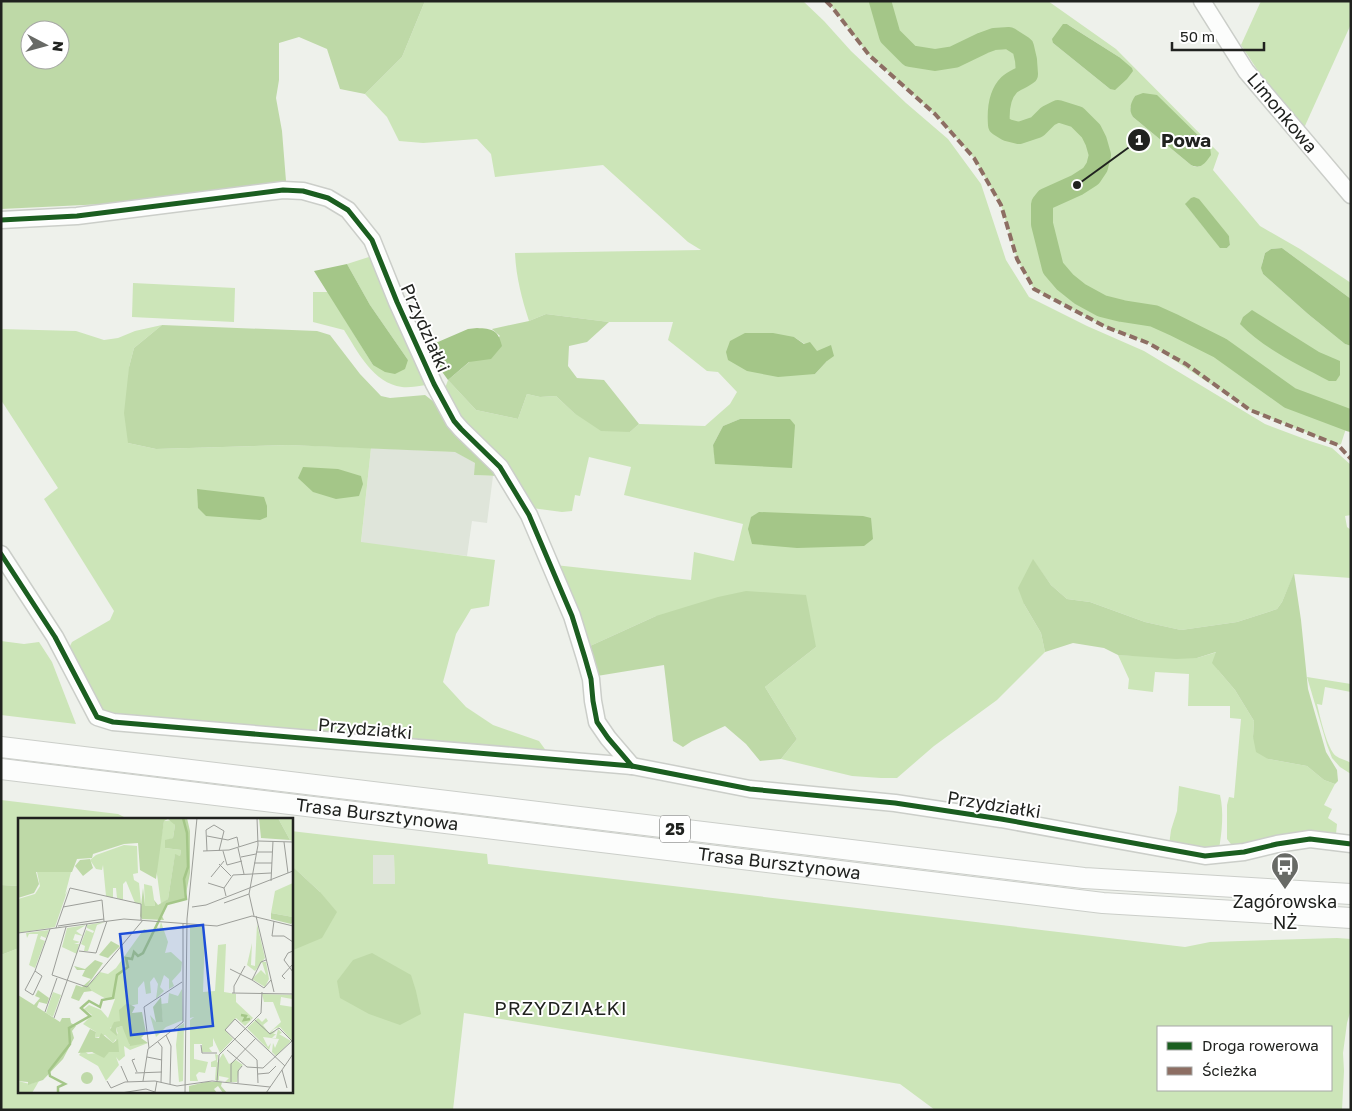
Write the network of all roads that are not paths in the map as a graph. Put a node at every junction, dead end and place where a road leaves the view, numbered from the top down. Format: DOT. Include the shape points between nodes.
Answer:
graph roads {
  1 [pos="1202,1"];
  2 [pos="1351,195"];
  3 [pos="1,220"];
  4 [pos="1,554"];
  5 [pos="1,747"];
  6 [pos="632,766"];
  7 [pos="1,769"];
  8 [pos="1351,844"];
  9 [pos="1351,894"];
  10 [pos="1351,918"];
  1 -- 2 [label="street, Limonkowa" via="1246,71"];
  3 -- 6 [label="street, Przydziałki" via="76,216 283,190 303,191 328,198 348,210 372,240 430,375 454,421 500,467 529,515 572,616 591,679 598,722"];
  4 -- 6 [label="street, Przydziałki" via="55,637 97,717 113,722"];
  5 -- 9 [label="main road, Trasa Bursztynowa / 25" via="1041,874"];
  6 -- 8 [label="street, Przydziałki" via="750,789 895,803 1000,819 1205,856 1310,839"];
  7 -- 10 [label="main road, Trasa Bursztynowa / 25" via="1103,903"];
}
